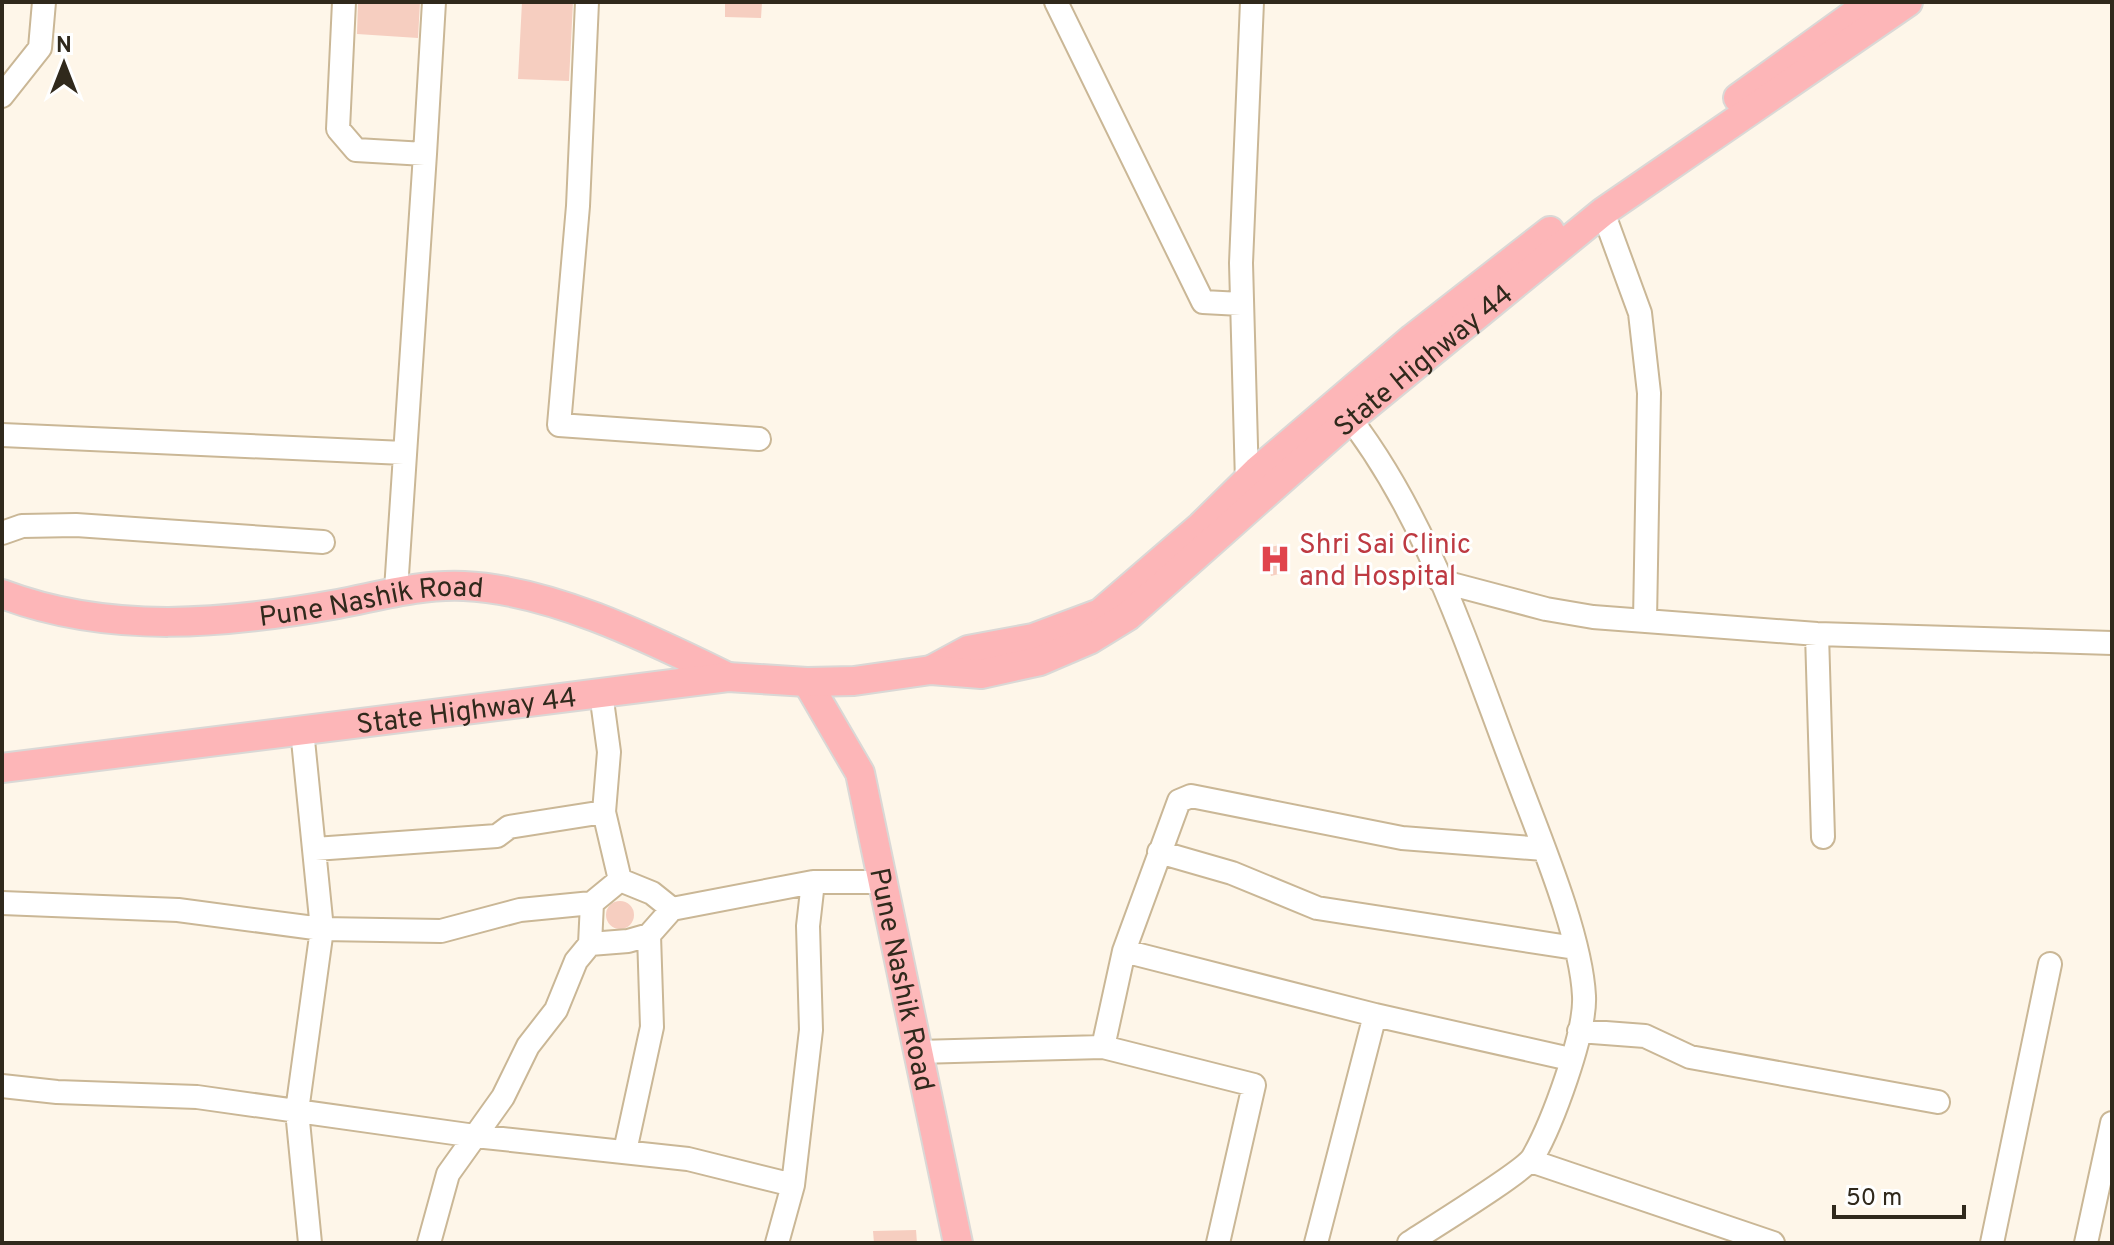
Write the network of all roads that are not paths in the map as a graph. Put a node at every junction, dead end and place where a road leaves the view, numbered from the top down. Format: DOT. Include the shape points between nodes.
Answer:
graph roads {
  1 [pos="44,2"];
  2 [pos="344,2"];
  3 [pos="434,2"];
  4 [pos="587,2"];
  5 [pos="1056,2"];
  6 [pos="1252,2"];
  7 [pos="1871,2"];
  8 [pos="1908,2"];
  9 [pos="1837,39"];
  10 [pos="2,96"];
  11 [pos="1697,138"];
  12 [pos="425,154"];
  13 [pos="1603,212"];
  14 [pos="1241,304"];
  15 [pos="1344,411"];
  16 [pos="2,435"];
  17 [pos="759,439"];
  18 [pos="404,453"];
  19 [pos="1254,492"];
  20 [pos="2,533"];
  21 [pos="323,542"];
  22 [pos="1440,581"];
  23 [pos="396,590"];
  24 [pos="2,594"];
  25 [pos="1645,621"];
  26 [pos="1817,634"];
  27 [pos="2112,643"];
  28 [pos="728,677"];
  29 [pos="807,682"];
  30 [pos="601,693"];
  31 [pos="302,730"];
  32 [pos="2,768"];
  33 [pos="604,812"];
  34 [pos="1823,837"];
  35 [pos="315,849"];
  36 [pos="1544,849"];
  37 [pos="1159,852"];
  38 [pos="620,880"];
  39 [pos="813,882"];
  40 [pos="883,882"];
  41 [pos="2,903"];
  42 [pos="592,903"];
  43 [pos="672,909"];
  44 [pos="322,929"];
  45 [pos="649,935"];
  46 [pos="590,944"];
  47 [pos="1575,948"];
  48 [pos="1124,951"];
  49 [pos="2050,964"];
  50 [pos="1375,1015"];
  51 [pos="1579,1031"];
  52 [pos="1103,1047"];
  53 [pos="918,1052"];
  54 [pos="1570,1059"];
  55 [pos="2,1086"];
  56 [pos="1938,1102"];
  57 [pos="297,1111"];
  58 [pos="2112,1123"];
  59 [pos="475,1136"];
  60 [pos="625,1151"];
  61 [pos="1531,1161"];
  62 [pos="793,1185"];
  63 [pos="310,1243"];
  64 [pos="429,1243"];
  65 [pos="777,1243"];
  66 [pos="958,1243"];
  67 [pos="1218,1243"];
  68 [pos="1316,1243"];
  69 [pos="1409,1243"];
  70 [pos="1773,1243"];
  71 [pos="1992,1243"];
  72 [pos="2086,1243"];
  1 -- 10 [label="street" via="40,48"];
  2 -- 12 [label="street" via="338,129 356,150"];
  3 -- 12 [label="street"];
  4 -- 17 [label="street" via="578,206 559,425"];
  5 -- 14 [label="street" via="1203,302"];
  6 -- 14 [label="street"];
  7 -- 9 [label="main road, State Highway 44"];
  8 -- 9 [label="main road, State Highway 44"];
  9 -- 11 [label="main road, State Highway 44"];
  11 -- 13 [label="main road, State Highway 44"];
  11 -- 15 [label="main road, State Highway 44" via="1497,271"];
  12 -- 18 [label="street"];
  13 -- 15 [label="main road, State Highway 44"];
  13 -- 25 [label="street" via="1640,313 1649,393"];
  14 -- 19 [label="street"];
  15 -- 19 [label="main road, State Highway 44"];
  15 -- 22 [label="street" via="1411,512"];
  16 -- 18 [label="street"];
  18 -- 23 [label="street"];
  19 -- 29 [label="main road, State Highway 44" via="1105,622 1040,661 981,674 931,670"];
  20 -- 21 [label="street" via="22,526 76,525"];
  22 -- 25 [label="street" via="1546,609"];
  22 -- 36 [label="street"];
  23 -- 24 [label="main road, Pune Nashik Road" via="336,604 174,624 103,621"];
  23 -- 28 [label="main road, Pune Nashik Road" via="465,586 538,599 661,644"];
  25 -- 26 [label="street"];
  26 -- 27 [label="street"];
  26 -- 34 [label="street"];
  28 -- 29 [label="main road, State Highway 44"];
  28 -- 30 [label="main road, State Highway 44"];
  29 -- 40 [label="main road, Pune Nashik Road" via="860,773"];
  30 -- 31 [label="main road, State Highway 44"];
  30 -- 33 [label="street" via="609,752"];
  31 -- 32 [label="main road, State Highway 44"];
  31 -- 35 [label="street"];
  33 -- 35 [label="street" via="509,827 497,836"];
  33 -- 38 [label="street"];
  35 -- 44 [label="street"];
  36 -- 37 [label="street" via="1402,838 1191,796 1179,801"];
  36 -- 47 [label="street"];
  37 -- 47 [label="street" via="1232,873 1317,908"];
  37 -- 48 [label="street"];
  38 -- 42 [label="street"];
  38 -- 43 [label="street" via="652,893"];
  39 -- 40 [label="street"];
  39 -- 43 [label="street"];
  39 -- 62 [label="street" via="808,926 811,1030"];
  40 -- 53 [label="main road, Pune Nashik Road"];
  41 -- 44 [label="street" via="178,910"];
  42 -- 44 [label="street" via="520,910 441,931"];
  42 -- 46 [label="street"];
  43 -- 45 [label="street"];
  44 -- 57 [label="street"];
  45 -- 46 [label="street"];
  45 -- 60 [label="street" via="652,1027"];
  46 -- 59 [label="street" via="576,961 556,1010 528,1046 503,1097"];
  47 -- 51 [label="street" via="1584,995"];
  48 -- 50 [label="street"];
  48 -- 52 [label="street"];
  49 -- 71 [label="street"];
  50 -- 54 [label="street"];
  50 -- 68 [label="street"];
  51 -- 54 [label="street"];
  51 -- 56 [label="street" via="1645,1036 1690,1057"];
  52 -- 53 [label="street"];
  52 -- 67 [label="street" via="1254,1085"];
  53 -- 66 [label="main road, Pune Nashik Road"];
  54 -- 61 [label="street"];
  55 -- 57 [label="street" via="197,1097"];
  57 -- 59 [label="street"];
  57 -- 63 [label="street"];
  58 -- 72 [label="street"];
  59 -- 60 [label="street"];
  59 -- 64 [label="street" via="448,1174"];
  60 -- 62 [label="street" via="688,1159"];
  61 -- 69 [label="street"];
  61 -- 70 [label="street"];
  62 -- 65 [label="street"];
}
